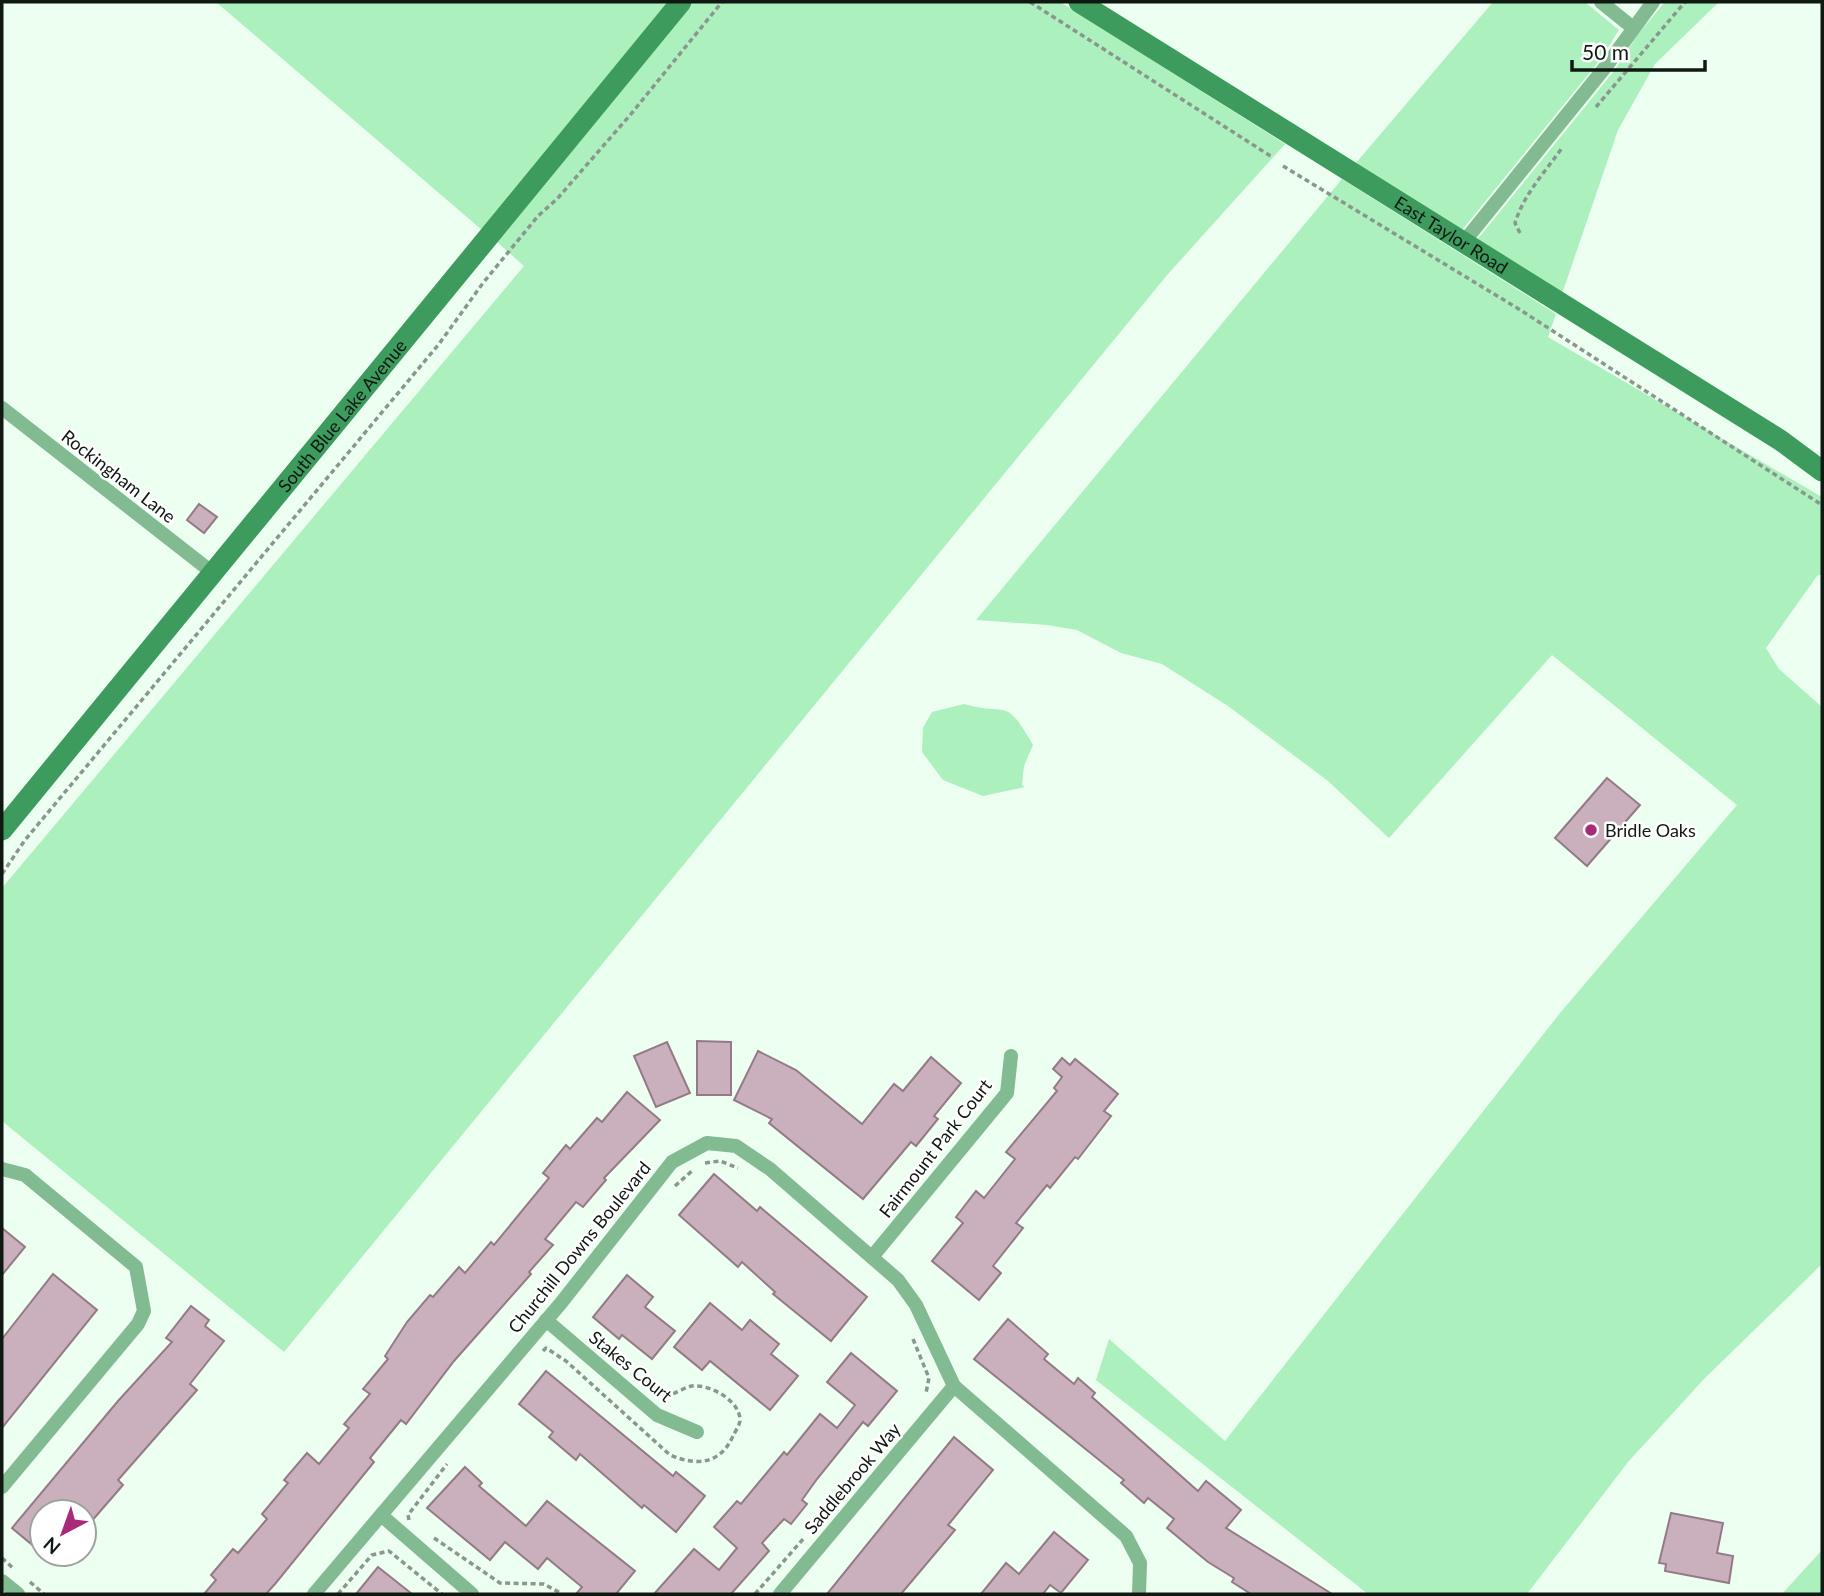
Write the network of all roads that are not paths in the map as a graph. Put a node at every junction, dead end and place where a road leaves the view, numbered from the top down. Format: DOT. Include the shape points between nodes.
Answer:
graph roads {
  1 [pos="681,2"];
  2 [pos="1079,2"];
  3 [pos="1601,2"];
  4 [pos="1653,2"];
  5 [pos="1632,27"];
  6 [pos="1463,243"];
  7 [pos="2,408"];
  8 [pos="1822,471"];
  9 [pos="213,573"];
  10 [pos="2,830"];
  11 [pos="1011,1056"];
  12 [pos="2,1169"];
  13 [pos="872,1257"];
  14 [pos="547,1320"];
  15 [pos="954,1386"];
  16 [pos="697,1432"];
  17 [pos="2,1487"];
  18 [pos="381,1515"];
  19 [pos="2,1581"];
  20 [pos="18,1594"];
  21 [pos="314,1594"];
  22 [pos="471,1594"];
  23 [pos="780,1594"];
  24 [pos="1139,1594"];
  1 -- 9 [label="main road, South Blue Lake Avenue"];
  2 -- 6 [label="main road, East Taylor Road"];
  3 -- 5 [label="street"];
  4 -- 5 [label="street"];
  5 -- 6 [label="street" via="1607,65"];
  6 -- 8 [label="main road, East Taylor Road" via="1780,440"];
  7 -- 9 [label="street, Rockingham Lane"];
  9 -- 10 [label="main road, South Blue Lake Avenue"];
  11 -- 13 [label="street, Fairmount Park Court" via="1007,1093"];
  12 -- 17 [label="street" via="25,1175 136,1266 144,1311"];
  13 -- 14 [label="street, Churchill Downs Boulevard" via="771,1169 736,1146 707,1143 672,1162"];
  13 -- 15 [label="street, Churchill Downs Boulevard" via="898,1280 916,1305"];
  14 -- 16 [label="street, Stakes Court" via="657,1415"];
  14 -- 18 [label="street, Churchill Downs Boulevard"];
  15 -- 23 [label="street, Saddlebrook Way"];
  15 -- 24 [label="street, Churchill Downs Boulevard" via="1126,1536 1140,1563"];
  18 -- 21 [label="street, Churchill Downs Boulevard"];
  18 -- 22 [label="street"];
  19 -- 20 [label="street"];
}
